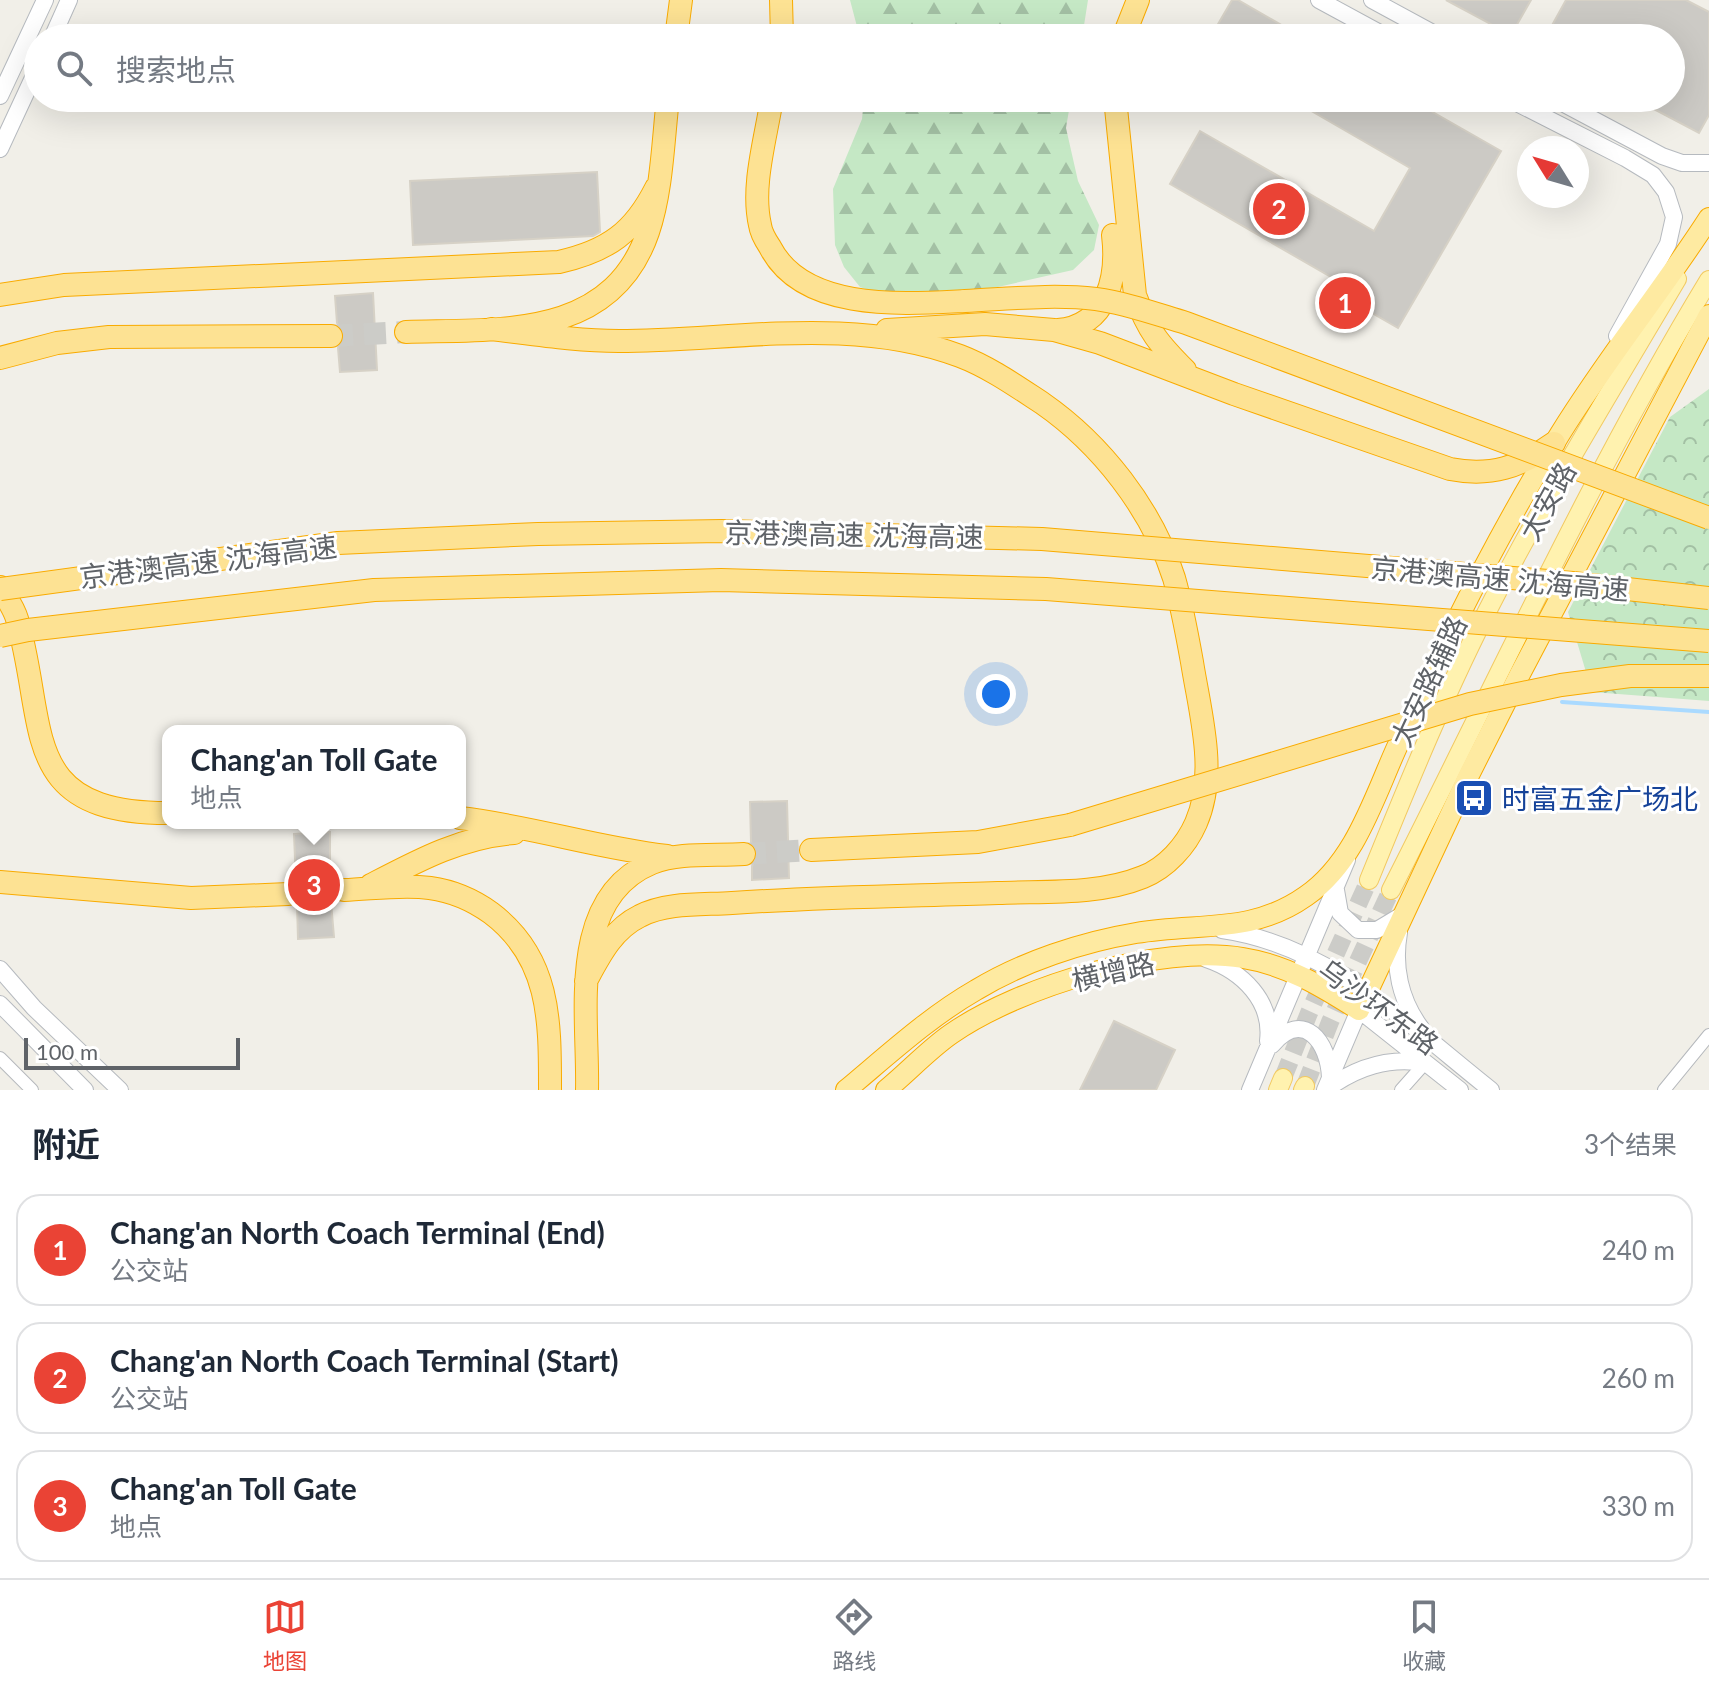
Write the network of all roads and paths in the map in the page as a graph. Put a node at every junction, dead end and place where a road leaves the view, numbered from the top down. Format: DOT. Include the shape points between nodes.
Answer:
graph roads {
  1 [pos="45,0"];
  2 [pos="69,0"];
  3 [pos="681,0"];
  4 [pos="781,0"];
  5 [pos="1122,0"];
  6 [pos="1138,0"];
  7 [pos="1319,0"];
  8 [pos="1372,0"];
  9 [pos="34,24"];
  10 [pos="58,24"];
  11 [pos="678,24"];
  12 [pos="782,24"];
  13 [pos="1114,24"];
  14 [pos="1129,24"];
  15 [pos="1363,24"];
  16 [pos="1416,24"];
  17 [pos="24,45"];
  18 [pos="0,96"];
  19 [pos="24,97"];
  20 [pos="666,112"];
  21 [pos="770,112"];
  22 [pos="1102,112"];
  23 [pos="1116,112"];
  24 [pos="1535,112"];
  25 [pos="1579,112"];
  26 [pos="0,149"];
  27 [pos="1709,163"];
  28 [pos="656,188"];
  29 [pos="1709,219"];
  30 [pos="1709,280"];
  31 [pos="0,295"];
  32 [pos="1709,315"];
  33 [pos="491,329"];
  34 [pos="1054,330"];
  35 [pos="406,332"];
  36 [pos="847,333"];
  37 [pos="331,336"];
  38 [pos="0,358"];
  39 [pos="1191,377"];
  40 [pos="1579,405"];
  41 [pos="1554,443"];
  42 [pos="1709,518"];
  43 [pos="0,588"];
  44 [pos="1709,598"];
  45 [pos="0,636"];
  46 [pos="1709,641"];
  47 [pos="1709,676"];
  48 [pos="162,813"];
  49 [pos="466,819"];
  50 [pos="534,831"];
  51 [pos="1355,841"];
  52 [pos="811,850"];
  53 [pos="744,854"];
  54 [pos="672,857"];
  55 [pos="1369,880"];
  56 [pos="0,882"];
  57 [pos="1337,884"];
  58 [pos="1391,890"];
  59 [pos="288,894"];
  60 [pos="1402,915"];
  61 [pos="1212,928"];
  62 [pos="1307,955"];
  63 [pos="1198,956"];
  64 [pos="0,969"];
  65 [pos="1299,974"];
  66 [pos="586,981"];
  67 [pos="1364,1001"];
  68 [pos="0,1004"];
  69 [pos="1709,1035"];
  70 [pos="1431,1042"];
  71 [pos="1267,1051"];
  72 [pos="0,1058"];
  73 [pos="1425,1063"];
  74 [pos="588,1085"];
  75 [pos="1327,1086"];
  76 [pos="32,1090"];
  77 [pos="85,1090"];
  78 [pos="120,1090"];
  79 [pos="547,1090"];
  80 [pos="846,1090"];
  81 [pos="886,1090"];
  82 [pos="1250,1090"];
  83 [pos="1401,1090"];
  84 [pos="1460,1090"];
  85 [pos="1491,1090"];
  86 [pos="1664,1090"];
  1 -- 9 [label="main road"];
  2 -- 10 [label="main road"];
  3 -- 11 [label="highway"];
  4 -- 12 [label="highway"];
  5 -- 13 [label="highway"];
  6 -- 14 [label="highway"];
  7 -- 15 [label="main road"];
  8 -- 16 [label="main road"];
  17 -- 18 [label="main road"];
  19 -- 26 [label="main road"];
  20 -- 28 [label="highway"];
  21 -- 42 [label="highway, bridge" via="757,201 760,228 774,256 796,278 823,291 907,304 1061,297 1141,309"];
  22 -- 34 [label="highway" via="1114,275 1089,319 1075,328"];
  23 -- 39 [label="highway" via="1135,295 1146,325"];
  24 -- 40 [label="main road" via="1653,175 1666,192 1674,217 1668,244"];
  25 -- 27 [label="main road" via="1662,156"];
  28 -- 31 [label="highway" via="625,233 585,256 559,262 64,285"];
  28 -- 33 [label="highway" via="639,253 612,291 564,317"];
  29 -- 40 [label="highway, 太安路辅路"];
  29 -- 55 [label="main road, 太安路" via="1495,596 1432,726"];
  30 -- 58 [label="main road, 太安路" via="1586,503"];
  32 -- 60 [label="highway" via="1520,674"];
  33 -- 35 [label="highway"];
  33 -- 36 [label="highway" via="617,341"];
  34 -- 36 [label="highway" via="985,324"];
  34 -- 39 [label="highway"];
  36 -- 66 [label="highway" via="926,346 993,373 1079,432 1125,486 1161,545 1186,627 1205,747 1204,798 1196,822 1185,843 1145,877 1081,890 662,908 619,930"];
  37 -- 38 [label="highway" via="109,337"];
  39 -- 41 [label="highway" via="1450,469 1501,470"];
  40 -- 41 [label="highway, 太安路辅路"];
  41 -- 51 [label="highway, 太安路辅路" via="1473,588"];
  43 -- 44 [label="highway, 京港澳高速 沈海高速, bridge" via="338,543 722,531 1042,539"];
  43 -- 48 [label="highway" via="17,616 45,755 63,782 88,800 134,813"];
  45 -- 46 [label="highway, 京港澳高速 沈海高速, bridge" via="374,590 721,580 1046,589"];
  47 -- 52 [label="highway, bridge" via="1616,678 1470,704 1070,825 978,842"];
  49 -- 50 [label="highway"];
  50 -- 54 [label="highway"];
  50 -- 79 [label="highway" via="464,841 354,890 418,887 456,894 507,925 540,977 547,1011"];
  51 -- 57 [label="main road, 太安路辅路"];
  51 -- 61 [label="highway, 横增路" via="1325,881 1294,904 1241,924"];
  53 -- 54 [label="highway"];
  54 -- 66 [label="highway" via="629,876 610,895 594,932"];
  56 -- 59 [label="highway" via="191,898"];
  57 -- 60 [label="main road" via="1340,913 1358,930 1377,930"];
  57 -- 62 [label="main road, 太安路辅路"];
  60 -- 67 [label="highway"];
  60 -- 70 [label="main road" via="1398,976 1404,1000"];
  61 -- 62 [label="main road, 乌沙环东路" via="1255,935"];
  61 -- 80 [label="highway, 横增路" via="1135,933 1031,964 937,1015"];
  62 -- 65 [label="main road, 太安路辅路"];
  62 -- 67 [label="main road, 乌沙环东路"];
  63 -- 65 [label="highway, 横增路" via="1245,958"];
  63 -- 71 [label="main road" via="1222,964 1257,993 1270,1030"];
  63 -- 81 [label="highway, 横增路" via="1136,963 1043,988 951,1035"];
  64 -- 78 [label="main road"];
  65 -- 67 [label="highway, 横增路"];
  65 -- 71 [label="main road, 太安路辅路"];
  66 -- 74 [label="highway"];
  67 -- 70 [label="main road, 乌沙环东路"];
  67 -- 73 [label="main road, 乌沙环东路"];
  67 -- 75 [label="main road"];
  68 -- 77 [label="main road"];
  69 -- 86 [label="street"];
  70 -- 85 [label="main road, 乌沙环东路"];
  71 -- 75 [label="main road" via="1284,1033 1311,1033 1326,1052"];
  71 -- 82 [label="main road, 太安路辅路"];
  72 -- 76 [label="street"];
  73 -- 75 [label="main road" via="1368,1066"];
  73 -- 83 [label="street"];
  73 -- 84 [label="main road, 乌沙环东路"];
}
